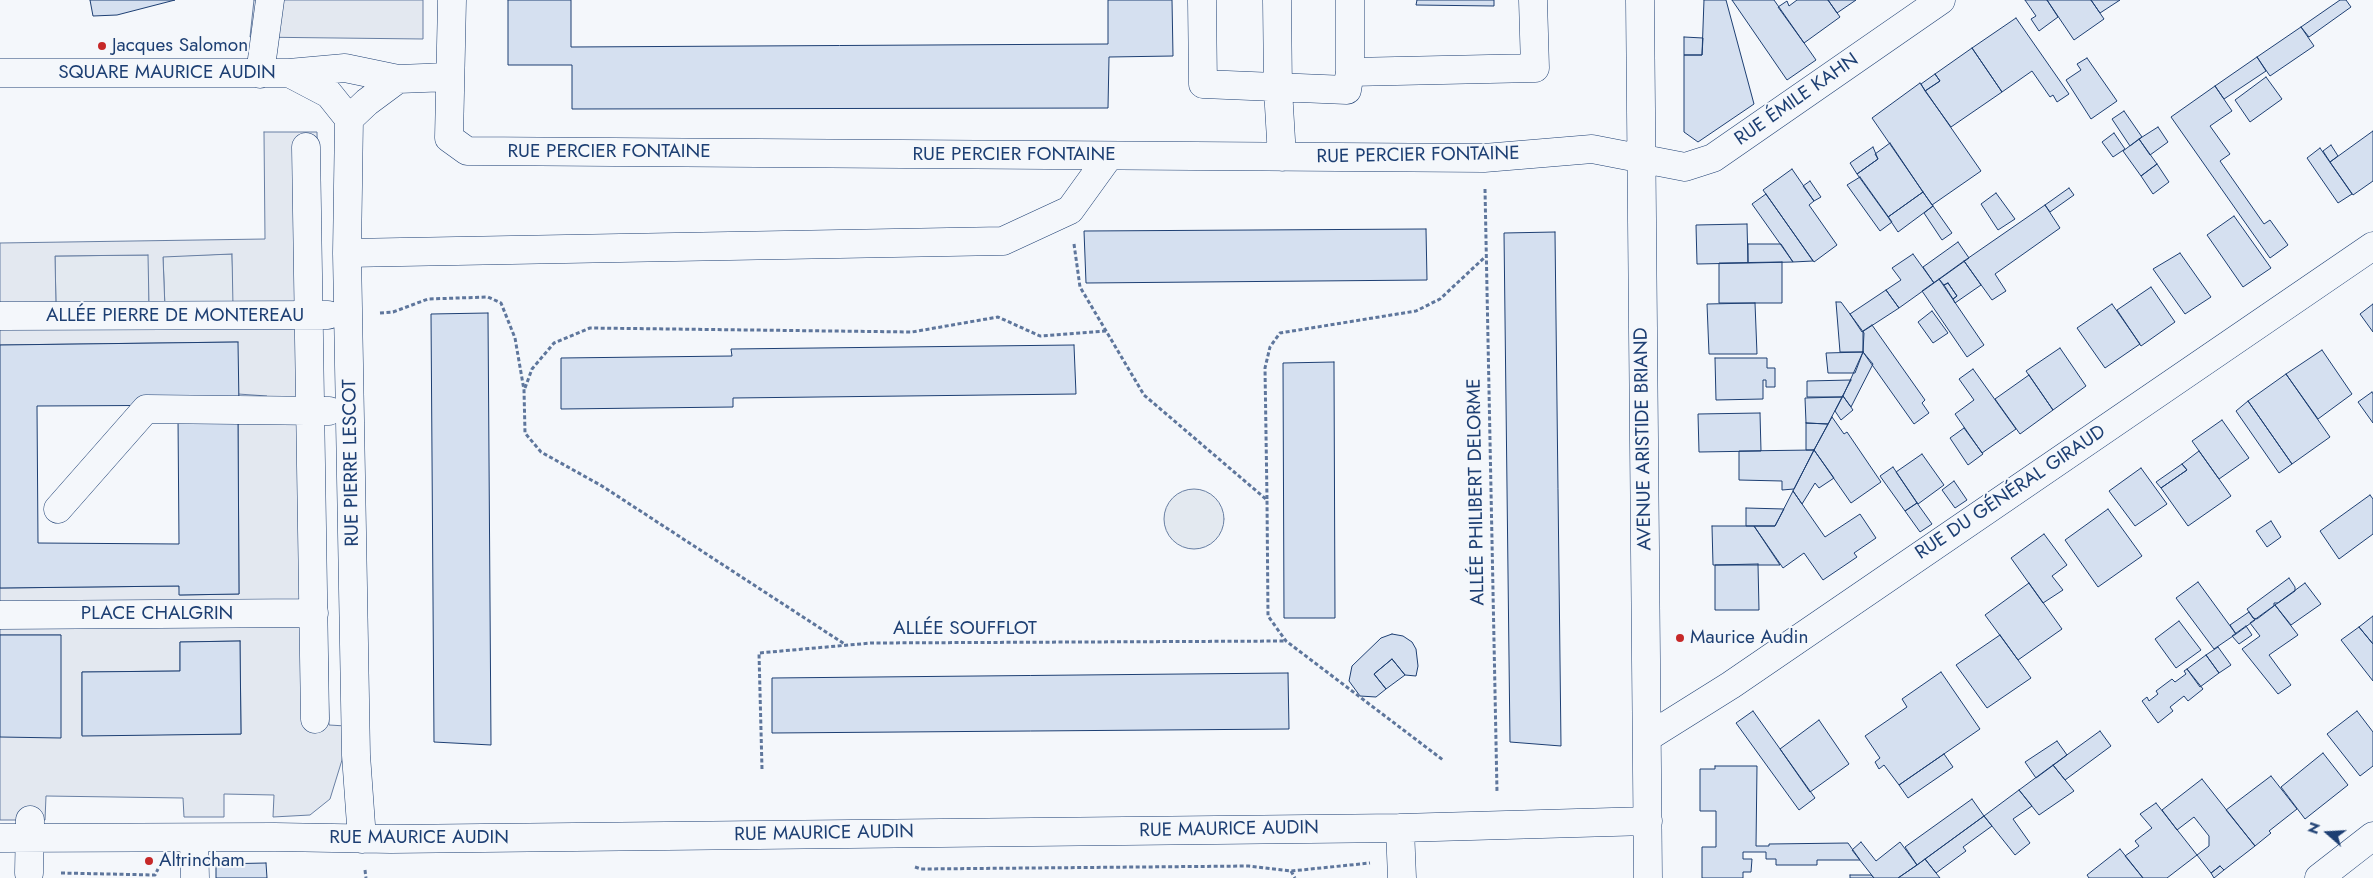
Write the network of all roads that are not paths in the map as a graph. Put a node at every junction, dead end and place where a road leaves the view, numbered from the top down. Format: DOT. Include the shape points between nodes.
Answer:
graph roads {
  1 [pos="270,0"];
  2 [pos="452,0"];
  3 [pos="1202,0"];
  4 [pos="1277,0"];
  5 [pos="1350,0"];
  6 [pos="1533,0"];
  7 [pos="1640,0"];
  8 [pos="1942,0"];
  9 [pos="1350,72"];
  10 [pos="0,73"];
  11 [pos="289,73"];
  12 [pos="260,74"];
  13 [pos="450,77"];
  14 [pos="398,79"];
  15 [pos="1278,89"];
  16 [pos="349,119"];
  17 [pos="306,146"];
  18 [pos="1109,156"];
  19 [pos="1282,157"];
  20 [pos="1642,159"];
  21 [pos="2373,246"];
  22 [pos="347,253"];
  23 [pos="349,314"];
  24 [pos="310,315"];
  25 [pos="0,316"];
  26 [pos="351,409"];
  27 [pos="312,412"];
  28 [pos="58,509"];
  29 [pos="314,613"];
  30 [pos="0,615"];
  31 [pos="315,719"];
  32 [pos="1648,737"];
  33 [pos="1648,821"];
  34 [pos="1400,828"];
  35 [pos="30,829"];
  36 [pos="2373,836"];
  37 [pos="0,838"];
  38 [pos="194,838"];
  39 [pos="362,840"];
  40 [pos="29,873"];
  41 [pos="195,878"];
  42 [pos="1402,878"];
  43 [pos="1648,878"];
  44 [pos="2319,878"];
  1 -- 12 [label="street"];
  2 -- 13 [label="street"];
  3 -- 15 [label="street" via="1203,84"];
  4 -- 15 [label="street"];
  5 -- 9 [label="street"];
  6 -- 9 [label="street" via="1535,68"];
  7 -- 20 [label="street, AVENUE ARISTIDE BRIAND"];
  8 -- 20 [label="street, RUE ÉMILE KAHN" via="1712,158 1685,167"];
  9 -- 15 [label="street" via="1347,90"];
  10 -- 12 [label="street, SQUARE MAURICE AUDIN"];
  11 -- 12 [label="street, SQUARE MAURICE AUDIN"];
  11 -- 14 [label="street" via="345,68"];
  11 -- 16 [label="street, SQUARE MAURICE AUDIN" via="330,94"];
  13 -- 14 [label="street"];
  13 -- 18 [label="street, RUE PERCIER FONTAINE" via="450,138 467,151"];
  14 -- 16 [label="street"];
  15 -- 19 [label="street"];
  16 -- 22 [label="street, RUE PIERRE LESCOT"];
  17 -- 24 [label="street"];
  18 -- 19 [label="street, RUE PERCIER FONTAINE"];
  18 -- 22 [label="street" via="1070,210 1003,241"];
  19 -- 20 [label="street, RUE PERCIER FONTAINE" via="1484,158 1592,149"];
  20 -- 32 [label="street, AVENUE ARISTIDE BRIAND"];
  21 -- 32 [label="street, RUE DU GÉNÉRAL GIRAUD" via="1731,685"];
  22 -- 23 [label="street, RUE PIERRE LESCOT"];
  23 -- 24 [label="street, ALLÉE PIERRE DE MONTEREAU"];
  23 -- 26 [label="street, RUE PIERRE LESCOT"];
  24 -- 25 [label="street, ALLÉE PIERRE DE MONTEREAU"];
  24 -- 27 [label="street"];
  26 -- 27 [label="street"];
  26 -- 39 [label="street, RUE PIERRE LESCOT" via="356,756"];
  27 -- 28 [label="street" via="146,409"];
  27 -- 29 [label="street"];
  29 -- 30 [label="street, PLACE CHALGRIN"];
  29 -- 31 [label="street"];
  32 -- 33 [label="street, AVENUE ARISTIDE BRIAND"];
  33 -- 34 [label="street, RUE MAURICE AUDIN"];
  33 -- 43 [label="street, AVENUE ARISTIDE BRIAND"];
  34 -- 39 [label="street, RUE MAURICE AUDIN"];
  34 -- 42 [label="street"];
  35 -- 37 [label="street, RUE MAURICE AUDIN"];
  35 -- 38 [label="street, RUE MAURICE AUDIN"];
  35 -- 40 [label="street"];
  36 -- 44 [label="street"];
  38 -- 39 [label="street, RUE MAURICE AUDIN"];
  38 -- 41 [label="street"];
}
